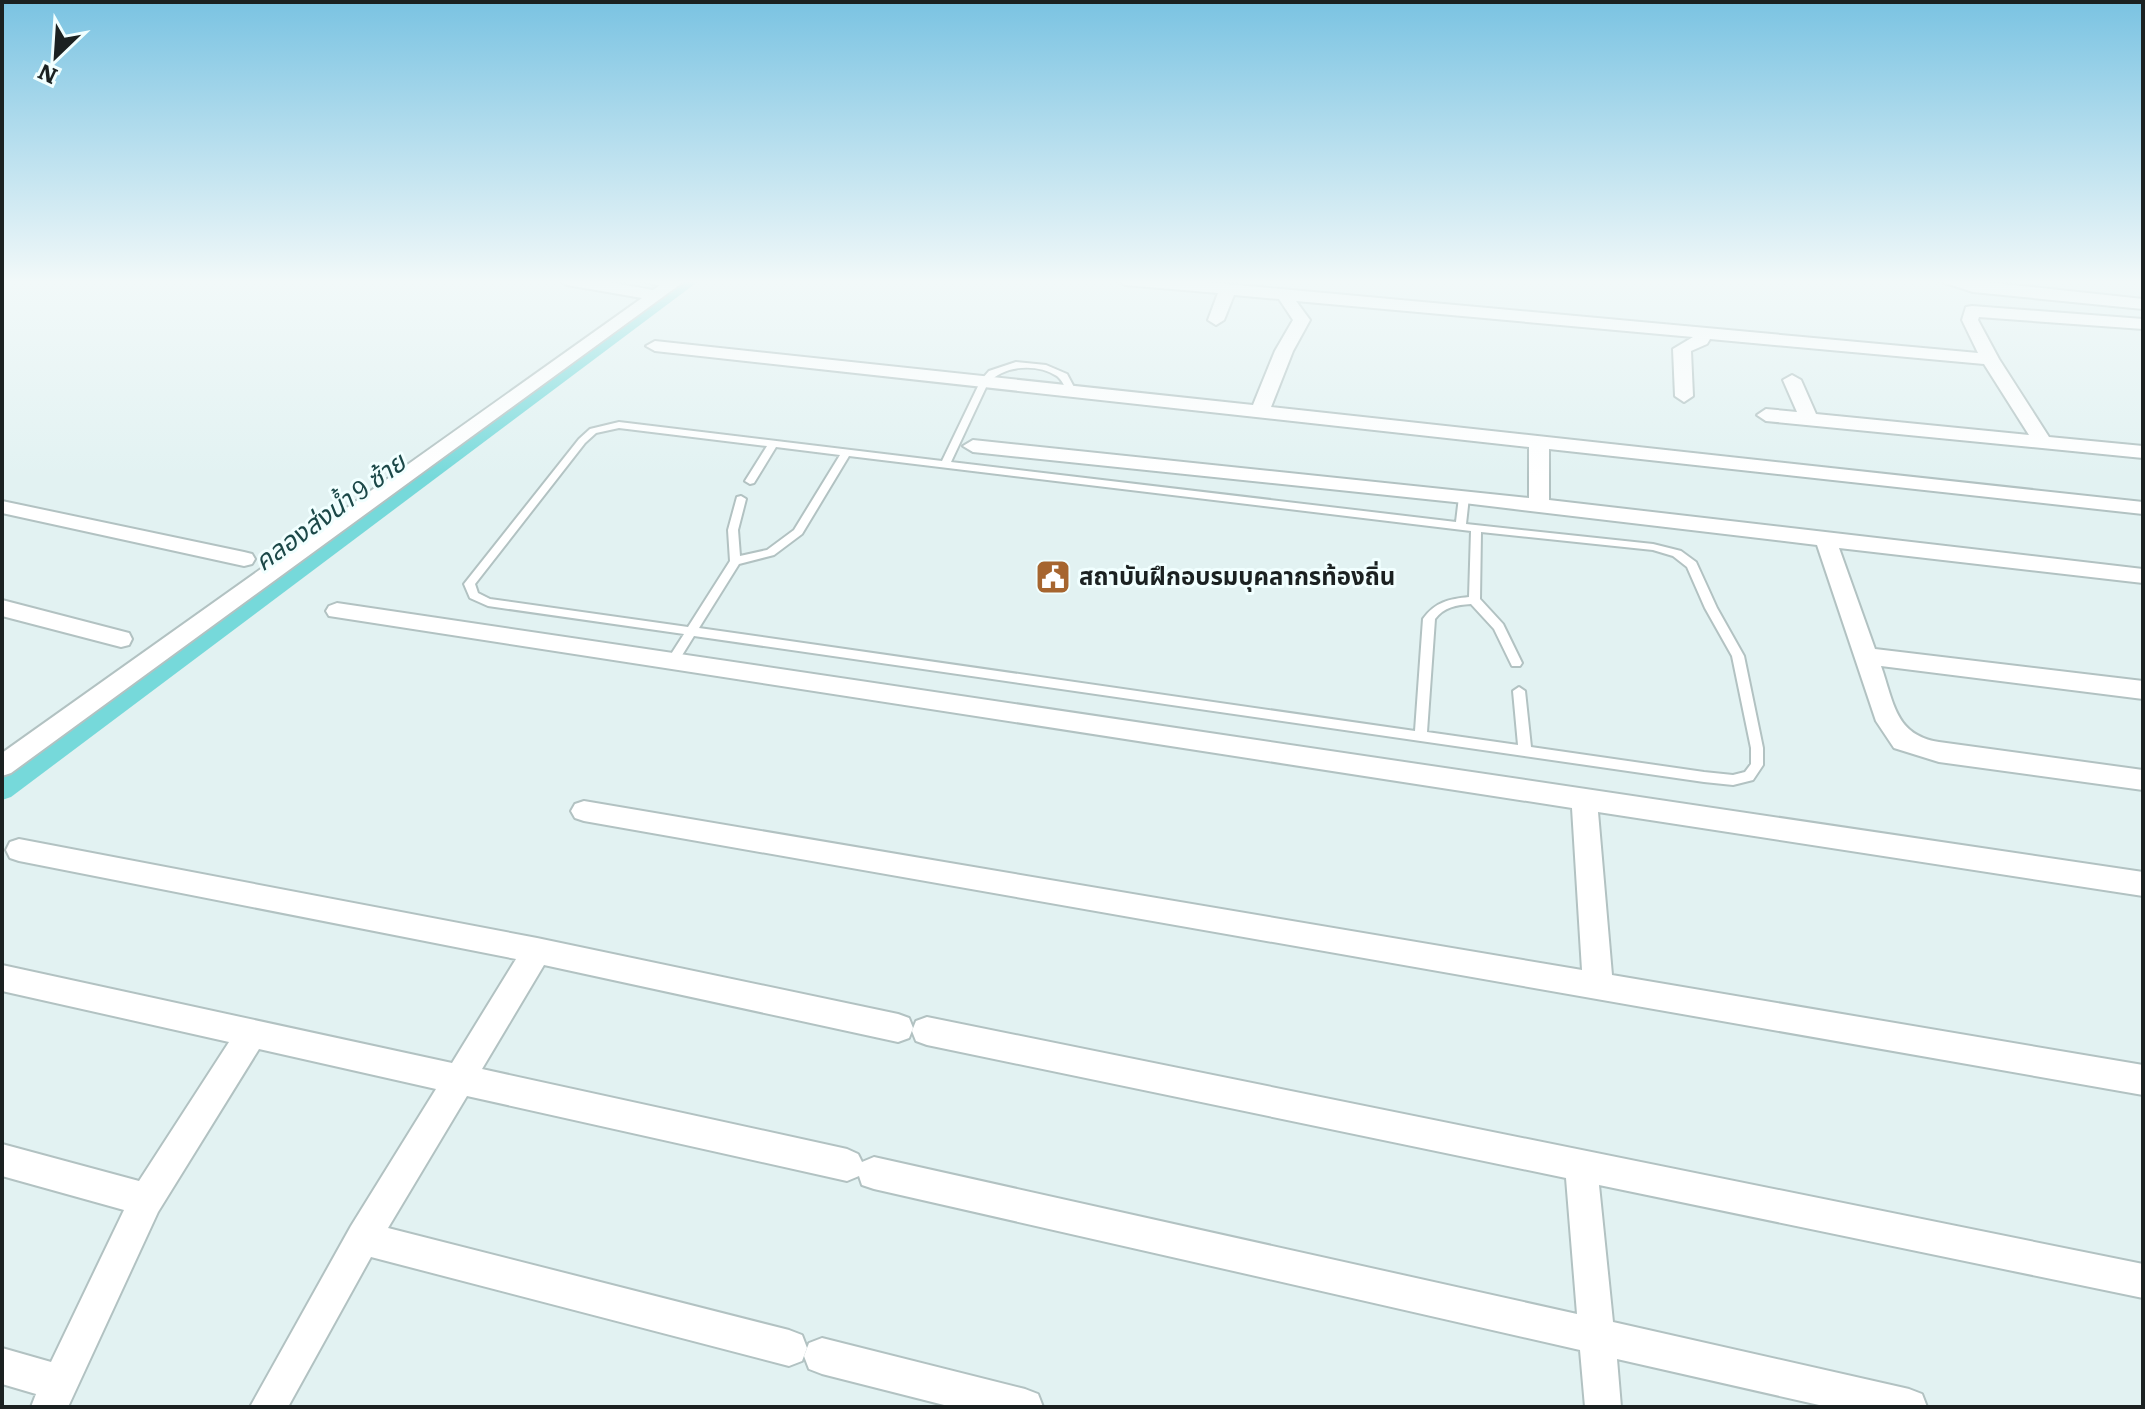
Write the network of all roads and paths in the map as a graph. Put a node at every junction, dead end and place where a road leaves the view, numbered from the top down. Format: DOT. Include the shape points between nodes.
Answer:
graph roads {
  1 [pos="588,346"];
  2 [pos="655,346"];
  3 [pos="1287,346"];
  4 [pos="1689,346"];
  5 [pos="1844,346"];
  6 [pos="1983,346"];
  7 [pos="1990,359"];
  8 [pos="1792,380"];
  9 [pos="984,382"];
  10 [pos="1684,396"];
  11 [pos="1260,412"];
  12 [pos="1766,415"];
  13 [pos="1809,419"];
  14 [pos="2043,442"];
  15 [pos="774,443"];
  16 [pos="1539,443"];
  17 [pos="973,446"];
  18 [pos="847,451"];
  19 [pos="2143,452"];
  20 [pos="946,463"];
  21 [pos="750,481"];
  22 [pos="1464,497"];
  23 [pos="741,499"];
  24 [pos="1539,507"];
  25 [pos="2143,508"];
  26 [pos="4,510"];
  27 [pos="1461,525"];
  28 [pos="1476,528"];
  29 [pos="1826,539"];
  30 [pos="244,559"];
  31 [pos="735,561"];
  32 [pos="2143,576"];
  33 [pos="1474,600"];
  34 [pos="2,608"];
  35 [pos="337,611"];
  36 [pos="689,632"];
  37 [pos="121,639"];
  38 [pos="1866,656"];
  39 [pos="672,662"];
  40 [pos="1516,663"];
  41 [pos="2143,690"];
  42 [pos="1519,691"];
  43 [pos="1421,737"];
  44 [pos="1525,752"];
  45 [pos="2,766"];
  46 [pos="2143,780"];
  47 [pos="1584,799"];
  48 [pos="584,811"];
  49 [pos="19,850"];
  50 [pos="2143,884"];
  51 [pos="537,951"];
  52 [pos="2,978"];
  53 [pos="1598,985"];
  54 [pos="253,1032"];
  55 [pos="458,1078"];
  56 [pos="2143,1080"];
  57 [pos="2,1160"];
  58 [pos="1581,1164"];
  59 [pos="146,1200"];
  60 [pos="363,1238"];
  61 [pos="2143,1281"];
  62 [pos="1597,1336"];
  63 [pos="2,1366"];
  64 [pos="54,1395"];
  65 [pos="268,1407"];
  66 [pos="1025,1407"];
  67 [pos="1603,1407"];
  68 [pos="1909,1407"];
  1 -- 45 [label="street"];
  2 -- 9 [label="street"];
  3 -- 11 [label="street"];
  4 -- 10 [label="street" via="1682,349"];
  5 -- 7 [label="street"];
  6 -- 7 [label="street"];
  7 -- 14 [label="street"];
  8 -- 13 [label="street"];
  9 -- 11 [label="street"];
  9 -- 20 [label="lane"];
  11 -- 16 [label="street"];
  12 -- 13 [label="street"];
  13 -- 14 [label="street"];
  14 -- 19 [label="street"];
  15 -- 18 [label="lane"];
  15 -- 21 [label="lane"];
  15 -- 36 [label="lane" via="619,425 593,431 469,584 474,595 488,602"];
  16 -- 24 [label="street"];
  16 -- 25 [label="street"];
  17 -- 22 [label="street"];
  18 -- 20 [label="lane"];
  18 -- 31 [label="lane" via="798,532 770,553"];
  20 -- 27 [label="lane"];
  22 -- 24 [label="street"];
  22 -- 27 [label="lane"];
  23 -- 31 [label="lane" via="732,526"];
  24 -- 29 [label="street"];
  26 -- 30 [label="street"];
  27 -- 28 [label="lane"];
  28 -- 33 [label="lane"];
  28 -- 44 [label="lane" via="1653,547 1677,553 1692,565 1738,656 1757,765 1749,776 1733,780"];
  29 -- 32 [label="street"];
  29 -- 38 [label="street"];
  31 -- 36 [label="lane"];
  33 -- 40 [label="lane" via="1499,627"];
  33 -- 43 [label="lane" via="1444,604 1429,619"];
  34 -- 37 [label="street"];
  35 -- 39 [label="street"];
  36 -- 39 [label="lane"];
  36 -- 43 [label="lane"];
  38 -- 41 [label="street"];
  38 -- 46 [label="street" via="1888,721 1898,739 1912,747"];
  39 -- 47 [label="street"];
  42 -- 44 [label="lane"];
  43 -- 44 [label="lane"];
  47 -- 50 [label="street"];
  47 -- 53 [label="street"];
  48 -- 53 [label="street"];
  49 -- 51 [label="street"];
  51 -- 55 [label="street"];
  51 -- 58 [label="street"];
  52 -- 54 [label="street"];
  53 -- 56 [label="street"];
  54 -- 55 [label="street"];
  54 -- 59 [label="street"];
  55 -- 60 [label="street"];
  55 -- 62 [label="street"];
  57 -- 59 [label="street"];
  58 -- 61 [label="street"];
  58 -- 62 [label="street"];
  59 -- 64 [label="street"];
  60 -- 65 [label="street"];
  60 -- 66 [label="street"];
  62 -- 67 [label="street"];
  62 -- 68 [label="street"];
  63 -- 64 [label="street"];
}
